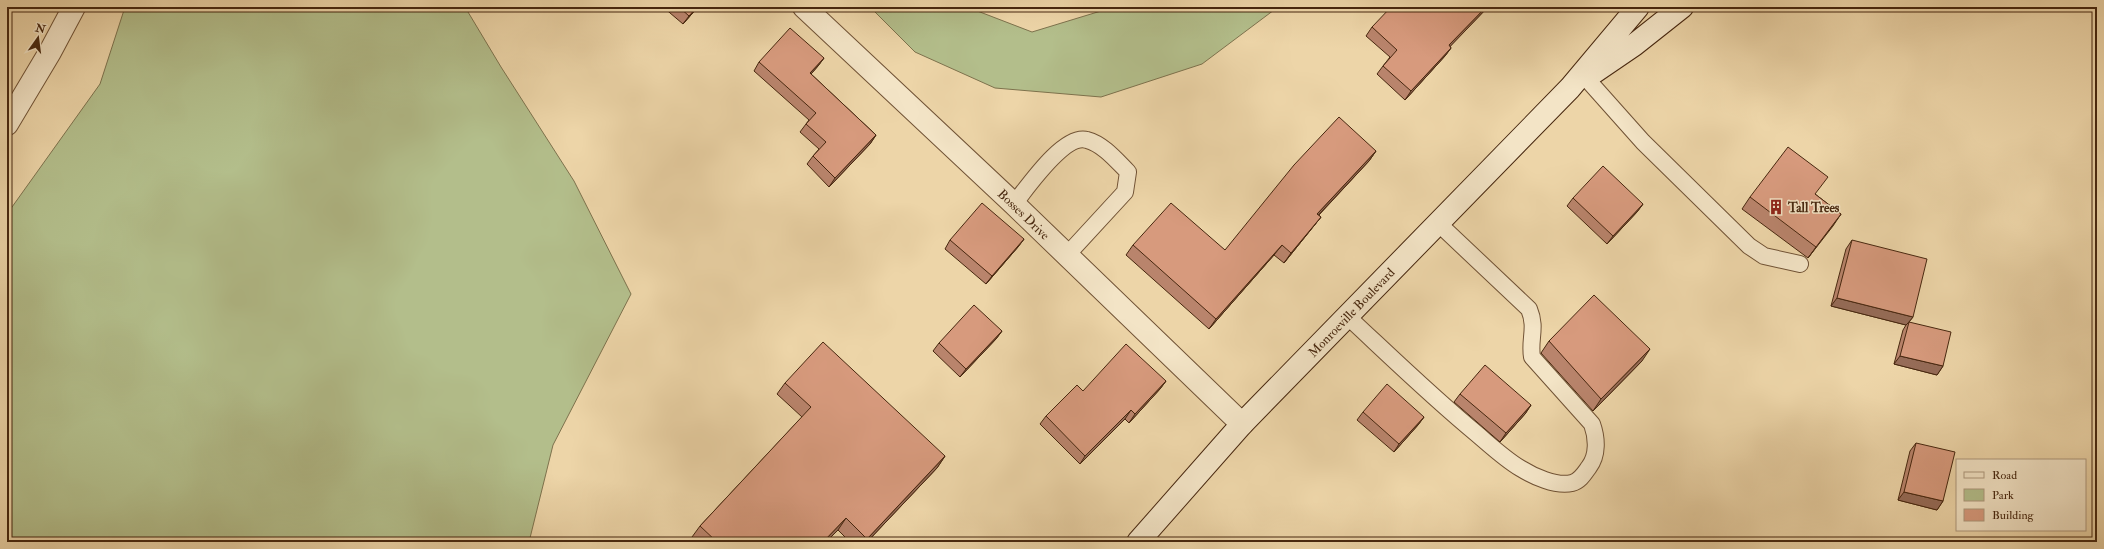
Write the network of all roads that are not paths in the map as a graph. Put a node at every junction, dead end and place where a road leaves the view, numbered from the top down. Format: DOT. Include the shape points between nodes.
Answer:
graph roads {
  1 [pos="74,7"];
  2 [pos="804,7"];
  3 [pos="1638,7"];
  4 [pos="1682,7"];
  5 [pos="1578,83"];
  6 [pos="7,124"];
  7 [pos="1014,204"];
  8 [pos="1438,223"];
  9 [pos="1067,255"];
  10 [pos="1800,264"];
  11 [pos="1347,316"];
  12 [pos="1242,424"];
  13 [pos="1138,542"];
  1 -- 6 [label="main road"];
  2 -- 7 [label="main road, Bosses Drive"];
  3 -- 5 [label="main road, Monroeville Boulevard"];
  4 -- 5 [label="main road, Monroeville Boulevard" via="1634,45"];
  5 -- 8 [label="main road, Monroeville Boulevard"];
  5 -- 10 [label="lane" via="1643,142 1749,246 1764,256"];
  7 -- 9 [label="main road, Bosses Drive"];
  7 -- 9 [label="lane" via="1060,150 1076,141 1086,139 1097,144 1128,172 1125,192"];
  8 -- 11 [label="main road, Monroeville Boulevard"];
  8 -- 11 [label="lane" via="1529,309 1534,319 1531,352 1534,360 1592,424 1596,436 1595,452 1590,465 1578,481 1570,484 1537,477 1519,468 1448,410"];
  9 -- 12 [label="main road, Bosses Drive"];
  11 -- 12 [label="main road, Monroeville Boulevard"];
  12 -- 13 [label="main road, Monroeville Boulevard"];
}
